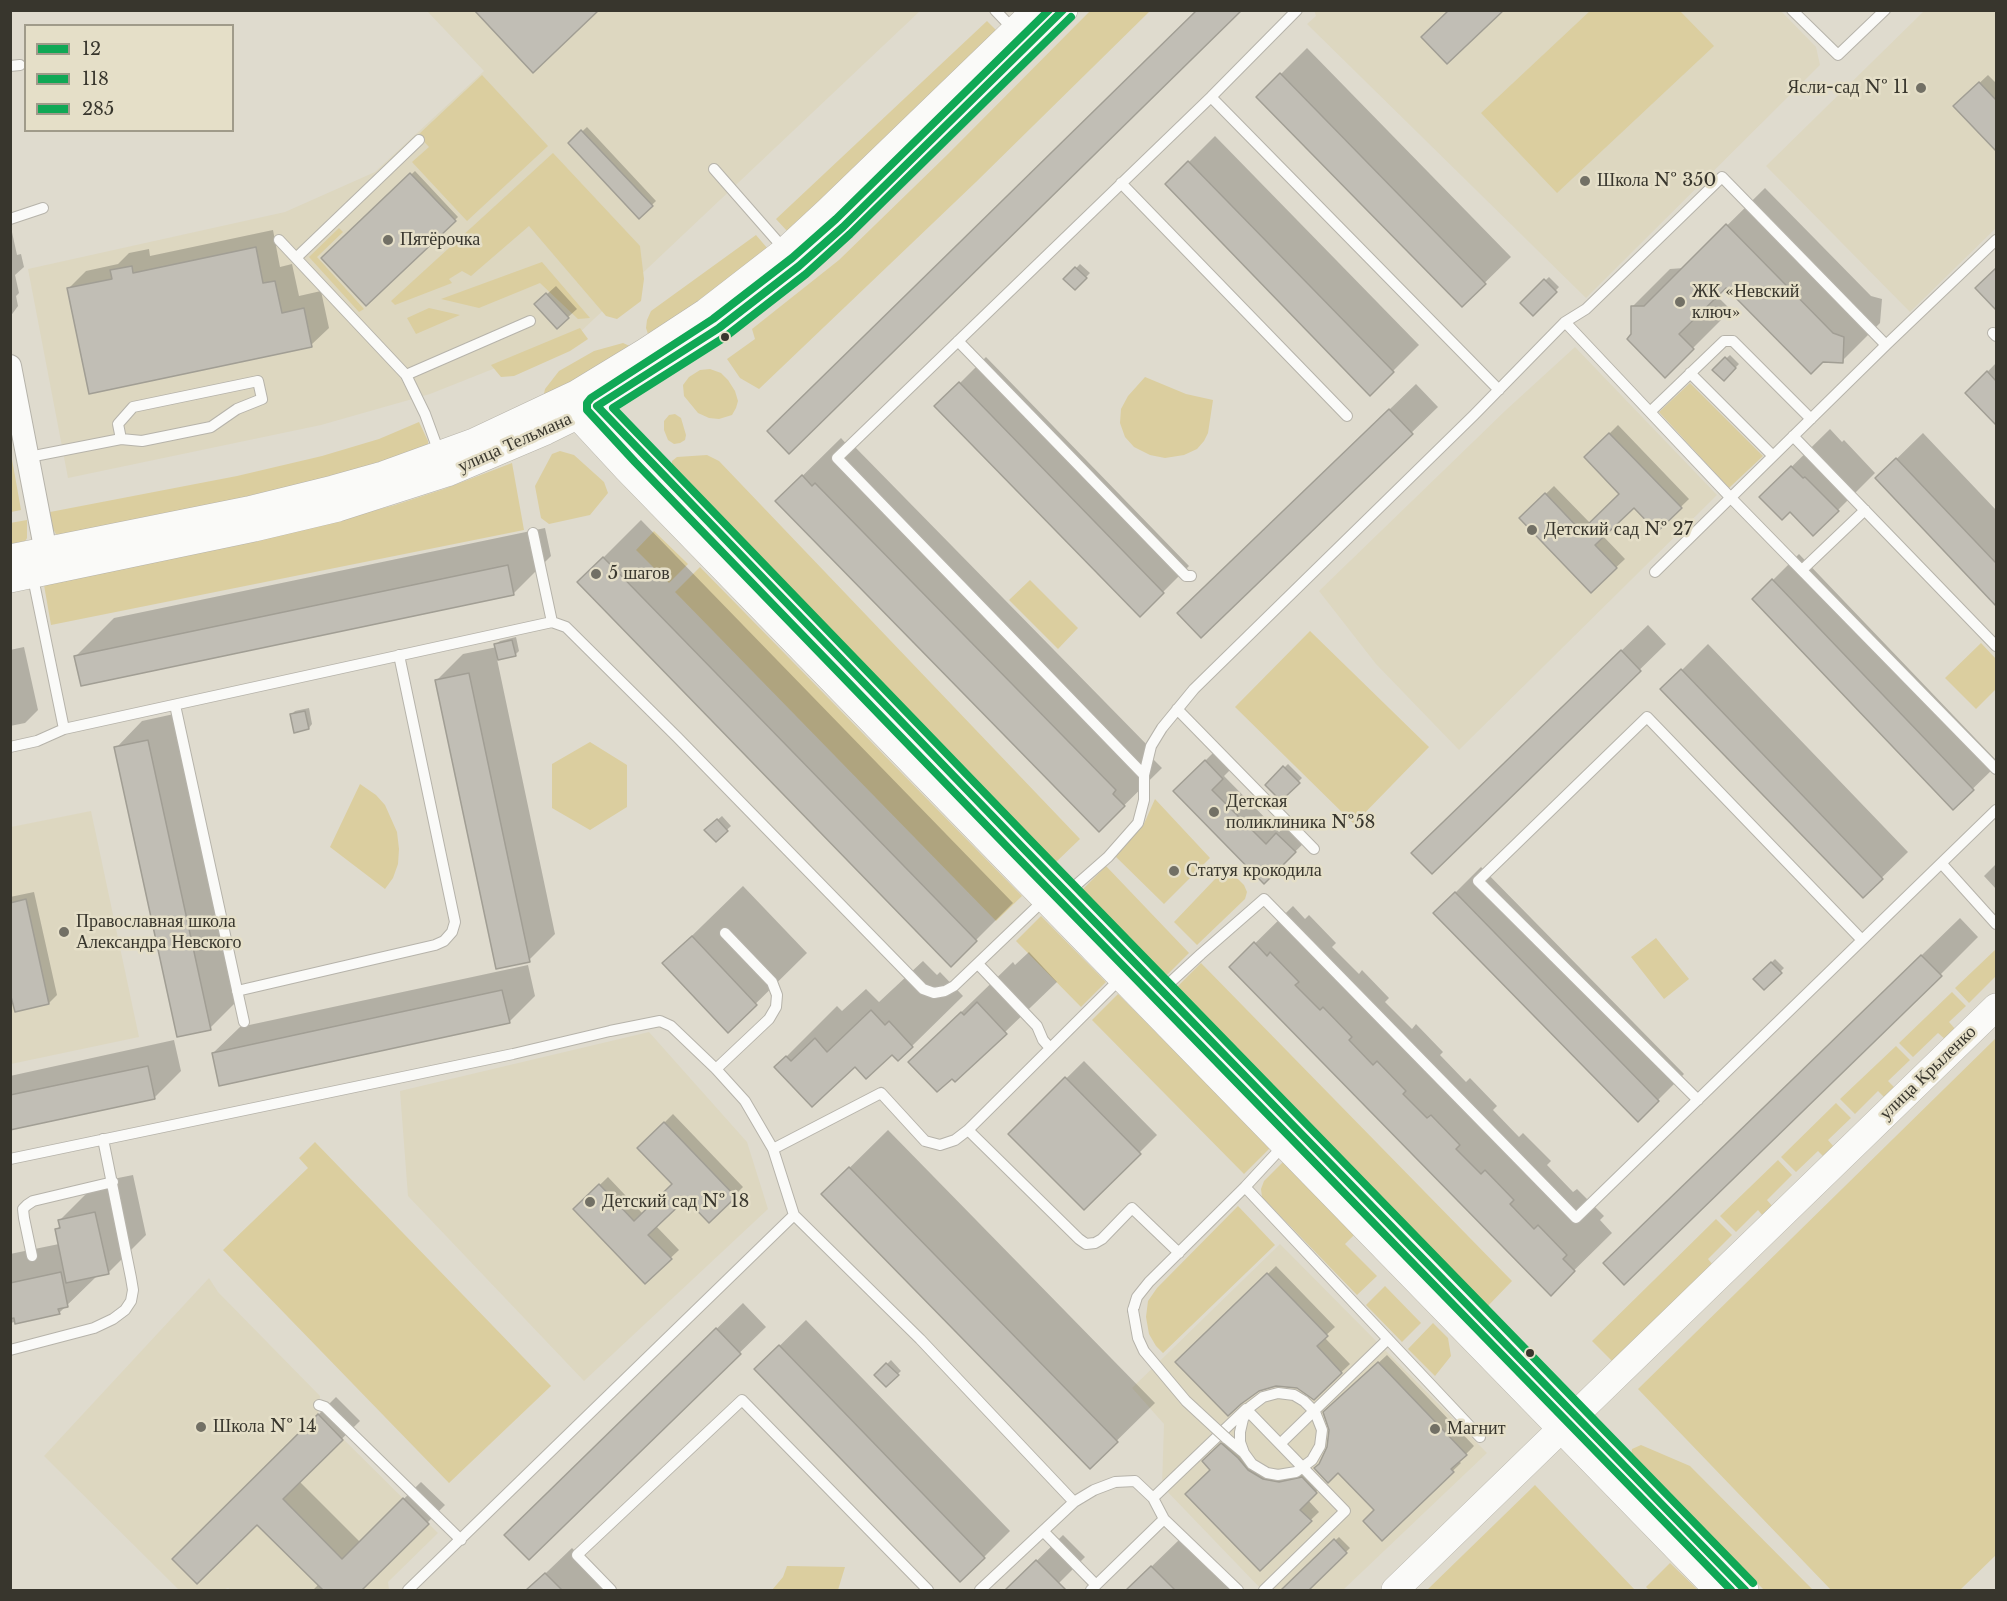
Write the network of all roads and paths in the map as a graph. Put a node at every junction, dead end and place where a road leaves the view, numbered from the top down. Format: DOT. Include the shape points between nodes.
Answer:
graph roads {
  1 [pos="995,10"];
  2 [pos="1036,10"];
  3 [pos="1064,10"];
  4 [pos="1297,10"];
  5 [pos="1792,10"];
  6 [pos="1885,10"];
  7 [pos="1022,38"];
  8 [pos="1211,97"];
  9 [pos="419,140"];
  10 [pos="714,169"];
  11 [pos="1121,183"];
  12 [pos="43,208"];
  13 [pos="10,219"];
  14 [pos="279,240"];
  15 [pos="1996,240"];
  16 [pos="296,258"];
  17 [pos="792,258"];
  18 [pos="530,321"];
  19 [pos="1565,322"];
  20 [pos="958,341"];
  21 [pos="1886,345"];
  22 [pos="11,368"];
  23 [pos="1690,373"];
  24 [pos="406,375"];
  25 [pos="1498,390"];
  26 [pos="584,405"];
  27 [pos="1650,412"];
  28 [pos="1347,416"];
  29 [pos="1811,418"];
  30 [pos="1793,436"];
  31 [pos="120,439"];
  32 [pos="440,455"];
  33 [pos="1773,455"];
  34 [pos="29,458"];
  35 [pos="1730,497"];
  36 [pos="1865,510"];
  37 [pos="533,533"];
  38 [pos="29,565"];
  39 [pos="1802,570"];
  40 [pos="1655,572"];
  41 [pos="1191,576"];
  42 [pos="552,622"];
  43 [pos="1996,646"];
  44 [pos="399,655"];
  45 [pos="176,705"];
  46 [pos="1177,709"];
  47 [pos="64,729"];
  48 [pos="10,747"];
  49 [pos="1996,769"];
  50 [pos="1144,775"];
  51 [pos="1996,810"];
  52 [pos="1314,849"];
  53 [pos="1942,864"];
  54 [pos="1056,896"];
  55 [pos="1996,924"];
  56 [pos="725,933"];
  57 [pos="1863,940"];
  58 [pos="978,964"];
  59 [pos="1129,971"];
  60 [pos="237,991"];
  61 [pos="1155,998"];
  62 [pos="1996,1007"];
  63 [pos="244,1022"];
  64 [pos="1050,1048"];
  65 [pos="716,1069"];
  66 [pos="1698,1100"];
  67 [pos="968,1130"];
  68 [pos="1291,1138"];
  69 [pos="103,1139"];
  70 [pos="773,1149"];
  71 [pos="10,1159"];
  72 [pos="113,1182"];
  73 [pos="1245,1187"];
  74 [pos="794,1215"];
  75 [pos="1179,1253"];
  76 [pos="32,1256"];
  77 [pos="1388,1339"];
  78 [pos="10,1350"];
  79 [pos="319,1405"];
  80 [pos="1568,1423"];
  81 [pos="1480,1437"];
  82 [pos="1280,1444"];
  83 [pos="1244,1453"];
  84 [pos="1153,1498"];
  85 [pos="1074,1502"];
  86 [pos="1164,1518"];
  87 [pos="1043,1532"];
  88 [pos="461,1539"];
  89 [pos="1094,1588"];
  90 [pos="408,1590"];
  91 [pos="611,1590"];
  92 [pos="928,1590"];
  93 [pos="980,1590"];
  94 [pos="1238,1590"];
  95 [pos="1264,1590"];
  96 [pos="1395,1590"];
  97 [pos="1718,1590"];
  98 [pos="1745,1590"];
  1 -- 7 [label="lane"];
  2 -- 7 [label="street, улица Тельмана"];
  3 -- 7 [label="street, улица Тельмана"];
  4 -- 8 [label="lane"];
  5 -- 6 [label="lane" via="1838,55"];
  7 -- 17 [label="street, улица Тельмана" via="828,212"];
  8 -- 11 [label="lane"];
  8 -- 25 [label="lane"];
  9 -- 16 [label="lane"];
  10 -- 17 [label="lane"];
  11 -- 20 [label="lane"];
  11 -- 28 [label="lane"];
  12 -- 13 [label="lane"];
  14 -- 16 [label="lane"];
  15 -- 21 [label="lane"];
  16 -- 24 [label="lane"];
  17 -- 26 [label="street, улица Тельмана" via="719,328"];
  18 -- 24 [label="lane"];
  19 -- 21 [label="lane" via="1586,309 1722,177"];
  19 -- 25 [label="lane"];
  19 -- 27 [label="lane"];
  20 -- 41 [label="lane" via="1186,576"];
  20 -- 50 [label="lane" via="837,458"];
  21 -- 29 [label="lane"];
  22 -- 34 [label="street"];
  23 -- 27 [label="lane"];
  23 -- 29 [label="lane" via="1724,341 1733,341"];
  23 -- 33 [label="lane"];
  24 -- 32 [label="lane"];
  25 -- 46 [label="lane"];
  26 -- 32 [label="street, улица Тельмана" via="495,432"];
  26 -- 38 [label="street, улица Тельмана" via="456,470 338,508 254,528"];
  26 -- 54 [label="street" via="627,469"];
  27 -- 35 [label="lane"];
  29 -- 30 [label="lane"];
  30 -- 33 [label="lane"];
  30 -- 36 [label="lane"];
  31 -- 31 [label="lane" via="118,424 133,407 258,381 262,399 237,409 211,427 142,441"];
  31 -- 34 [label="lane"];
  32 -- 38 [label="street, улица Тельмана" via="311,495"];
  33 -- 35 [label="lane"];
  34 -- 38 [label="street"];
  35 -- 39 [label="lane"];
  35 -- 40 [label="lane"];
  36 -- 39 [label="lane"];
  36 -- 43 [label="lane"];
  37 -- 42 [label="lane"];
  38 -- 47 [label="lane"];
  39 -- 49 [label="lane"];
  42 -- 44 [label="lane"];
  42 -- 58 [label="lane" via="566,627 923,988 934,993 945,991"];
  44 -- 45 [label="lane"];
  44 -- 60 [label="lane" via="455,922 452,932 435,945"];
  45 -- 47 [label="lane"];
  45 -- 60 [label="lane"];
  46 -- 50 [label="lane" via="1151,746"];
  46 -- 52 [label="lane"];
  47 -- 48 [label="lane"];
  50 -- 54 [label="lane" via="1144,800 1138,824 1108,857"];
  51 -- 53 [label="lane"];
  53 -- 55 [label="lane"];
  53 -- 57 [label="lane"];
  54 -- 58 [label="lane"];
  54 -- 59 [label="street"];
  56 -- 65 [label="lane" via="772,982 777,995 769,1019"];
  57 -- 66 [label="lane"];
  57 -- 66 [label="lane" via="1647,717 1478,881"];
  58 -- 64 [label="lane" via="1037,1026"];
  59 -- 61 [label="street"];
  59 -- 64 [label="lane"];
  60 -- 63 [label="lane"];
  61 -- 66 [label="lane" via="1264,899 1576,1218"];
  61 -- 68 [label="street"];
  62 -- 80 [label="street, улица Крыленко"];
  64 -- 67 [label="lane"];
  65 -- 69 [label="lane" via="671,1026 660,1022"];
  65 -- 70 [label="lane" via="745,1101"];
  67 -- 70 [label="lane" via="956,1140 940,1145 925,1141 881,1093"];
  67 -- 75 [label="lane" via="1086,1244 1102,1239 1132,1208"];
  68 -- 73 [label="lane"];
  68 -- 80 [label="street"];
  69 -- 71 [label="lane"];
  69 -- 72 [label="lane"];
  70 -- 74 [label="lane"];
  72 -- 76 [label="lane" via="27,1205 24,1218"];
  72 -- 78 [label="lane" via="133,1290 131,1301 125,1310 94,1328"];
  73 -- 75 [label="lane"];
  73 -- 77 [label="lane"];
  74 -- 85 [label="lane" via="920,1339"];
  74 -- 88 [label="lane"];
  75 -- 83 [label="lane, bridge" via="1137,1296 1133,1310 1136,1332 1144,1351 1186,1401"];
  77 -- 81 [label="lane"];
  77 -- 82 [label="lane"];
  79 -- 88 [label="lane"];
  80 -- 96 [label="street, улица Крыленко"];
  80 -- 97 [label="street"];
  80 -- 98 [label="street"];
  82 -- 84 [label="lane" via="1246,1409"];
  82 -- 95 [label="lane" via="1345,1511"];
  83 -- 83 [label="lane" via="1240,1442 1243,1419 1263,1397 1278,1393 1294,1395 1315,1412 1320,1422 1317,1453 1306,1466 1287,1474 1267,1473 1252,1464"];
  84 -- 85 [label="lane" via="1135,1481 1115,1482"];
  84 -- 86 [label="lane"];
  85 -- 87 [label="lane"];
  86 -- 89 [label="lane"];
  86 -- 94 [label="lane"];
  87 -- 89 [label="lane"];
  87 -- 93 [label="lane"];
  88 -- 90 [label="lane"];
  91 -- 92 [label="lane" via="577,1555 742,1400"];
}
